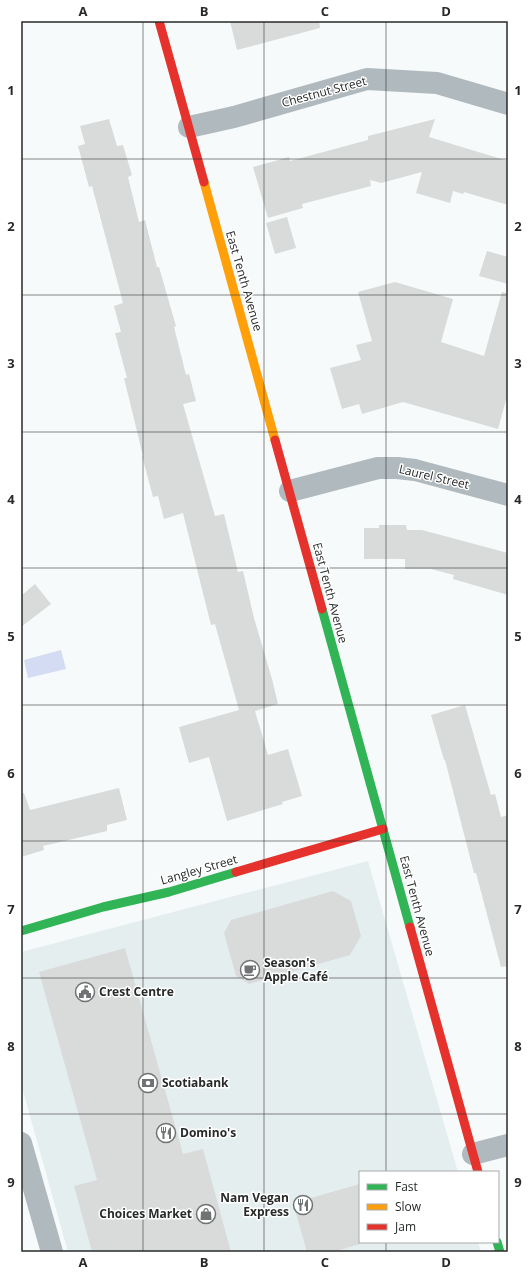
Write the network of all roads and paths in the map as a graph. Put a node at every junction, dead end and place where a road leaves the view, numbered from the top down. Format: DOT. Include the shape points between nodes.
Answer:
graph roads {
  1 [pos="159,21"];
  2 [pos="508,104"];
  3 [pos="189,127"];
  4 [pos="290,491"];
  5 [pos="508,495"];
  6 [pos="383,829"];
  7 [pos="21,931"];
  8 [pos="21,1143"];
  9 [pos="508,1144"];
  10 [pos="475,1163"];
  11 [pos="52,1252"];
  1 -- 3 [label="main road, East Tenth Avenue"];
  2 -- 3 [label="street, Chestnut Street" via="437,84 367,79 234,117"];
  3 -- 4 [label="main road, East Tenth Avenue"];
  4 -- 5 [label="street, Laurel Street" via="378,468 397,468 422,472"];
  4 -- 6 [label="main road, East Tenth Avenue"];
  6 -- 7 [label="main road, Langley Street" via="169,892 103,907"];
  6 -- 10 [label="main road, East Tenth Avenue"];
  8 -- 11 [label="street"];
  9 -- 10 [label="street"];
}
